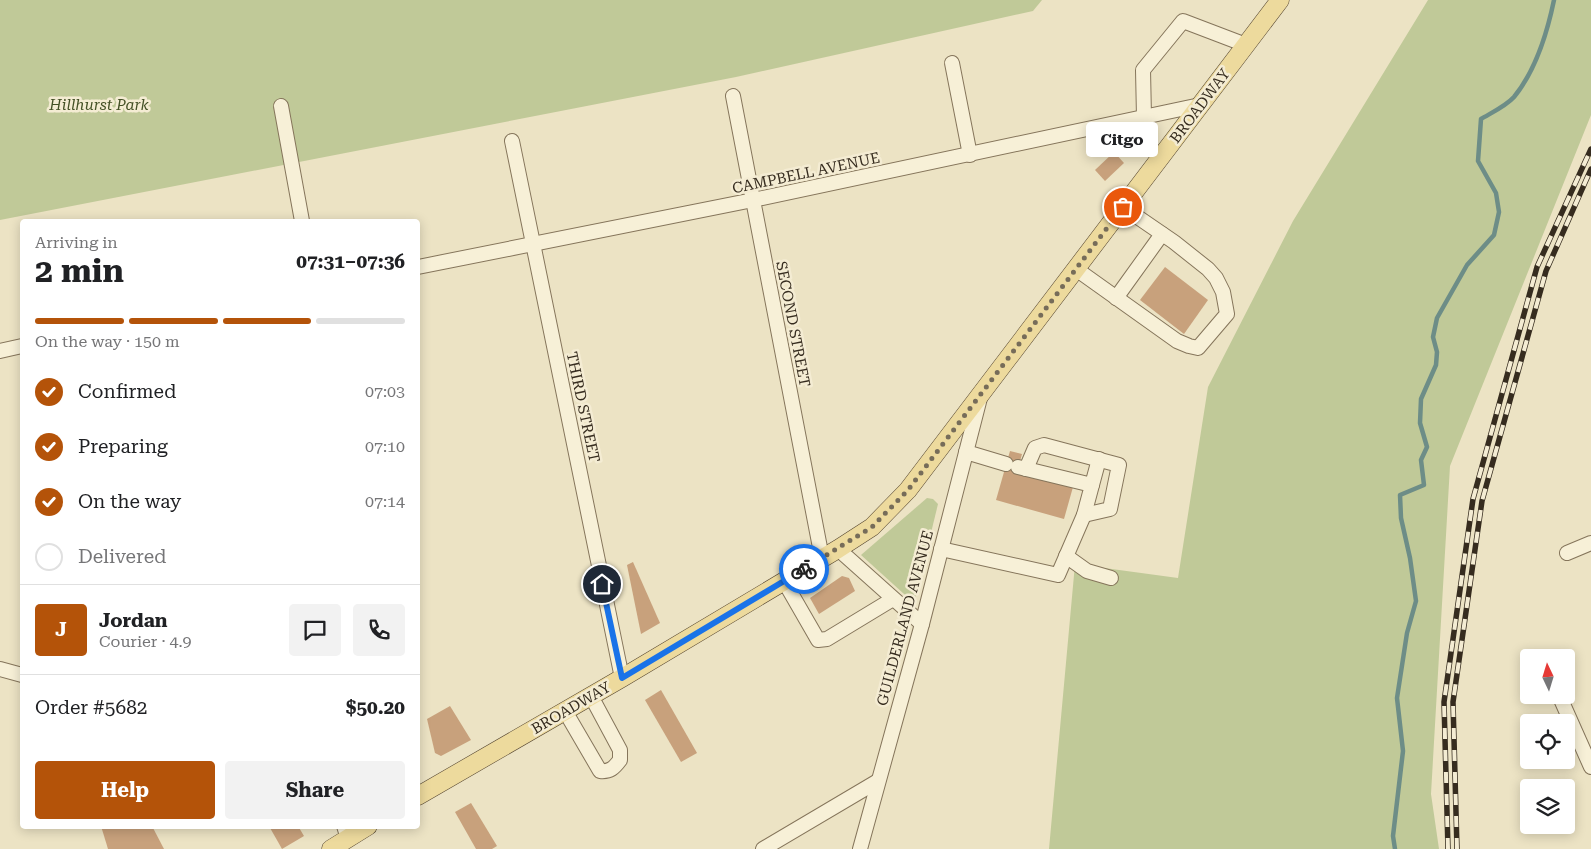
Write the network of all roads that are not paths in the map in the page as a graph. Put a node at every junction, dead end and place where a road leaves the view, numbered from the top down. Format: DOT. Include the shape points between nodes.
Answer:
graph roads {
  1 [pos="1280,0"];
  2 [pos="1246,45"];
  3 [pos="952,63"];
  4 [pos="733,96"];
  5 [pos="1200,105"];
  6 [pos="281,106"];
  7 [pos="1144,117"];
  8 [pos="512,141"];
  9 [pos="970,155"];
  10 [pos="753,200"];
  11 [pos="1123,207"];
  12 [pos="302,219"];
  13 [pos="1162,234"];
  14 [pos="532,243"];
  15 [pos="420,267"];
  16 [pos="1076,269"];
  17 [pos="1116,298"];
  18 [pos="20,346"];
  19 [pos="0,351"];
  20 [pos="980,396"];
  21 [pos="966,452"];
  22 [pos="1099,460"];
  23 [pos="1017,466"];
  24 [pos="1092,485"];
  25 [pos="1084,515"];
  26 [pos="1591,543"];
  27 [pos="838,549"];
  28 [pos="941,549"];
  29 [pos="1567,553"];
  30 [pos="1066,556"];
  31 [pos="822,558"];
  32 [pos="1111,578"];
  33 [pos="784,581"];
  34 [pos="893,599"];
  35 [pos="922,624"];
  36 [pos="0,669"];
  37 [pos="20,674"];
  38 [pos="622,678"];
  39 [pos="591,696"];
  40 [pos="1564,704"];
  41 [pos="565,711"];
  42 [pos="1591,767"];
  43 [pos="878,781"];
  44 [pos="420,791"];
  45 [pos="346,832"];
  46 [pos="331,849"];
  47 [pos="763,849"];
  48 [pos="860,849"];
  1 -- 2 [label="main road, BROADWAY"];
  2 -- 5 [label="main road, BROADWAY"];
  2 -- 7 [label="street" via="1184,20 1143,70"];
  3 -- 9 [label="street"];
  4 -- 10 [label="street, SECOND STREET"];
  5 -- 7 [label="street, CAMPBELL AVENUE"];
  5 -- 11 [label="main road, BROADWAY"];
  6 -- 12 [label="street"];
  7 -- 9 [label="street, CAMPBELL AVENUE"];
  8 -- 14 [label="street, THIRD STREET"];
  9 -- 10 [label="street, CAMPBELL AVENUE"];
  10 -- 14 [label="street, CAMPBELL AVENUE"];
  10 -- 31 [label="street, SECOND STREET"];
  11 -- 13 [label="street"];
  11 -- 16 [label="main road, BROADWAY"];
  13 -- 17 [label="street"];
  13 -- 17 [label="street" via="1216,278 1223,292 1227,314 1198,348 1177,340"];
  14 -- 15 [label="street, CAMPBELL AVENUE"];
  14 -- 38 [label="street, THIRD STREET"];
  16 -- 17 [label="street"];
  16 -- 20 [label="main road, BROADWAY"];
  18 -- 19 [label="street"];
  20 -- 21 [label="street, GUILDERLAND AVENUE"];
  20 -- 27 [label="main road, BROADWAY" via="891,509 872,527"];
  21 -- 23 [label="street"];
  21 -- 28 [label="street, GUILDERLAND AVENUE"];
  22 -- 23 [label="street" via="1044,445 1035,448"];
  22 -- 24 [label="street"];
  22 -- 25 [label="street" via="1119,465 1110,509"];
  23 -- 24 [label="street"];
  24 -- 25 [label="street"];
  25 -- 30 [label="street"];
  26 -- 29 [label="street"];
  27 -- 31 [label="main road, BROADWAY"];
  27 -- 34 [label="street"];
  28 -- 30 [label="street" via="1058,575"];
  28 -- 35 [label="street, GUILDERLAND AVENUE"];
  30 -- 32 [label="street" via="1087,571"];
  31 -- 33 [label="main road, BROADWAY"];
  33 -- 34 [label="street" via="818,640 827,639"];
  33 -- 38 [label="main road, BROADWAY"];
  34 -- 35 [label="street"];
  35 -- 43 [label="street, GUILDERLAND AVENUE"];
  36 -- 37 [label="street"];
  38 -- 39 [label="main road, BROADWAY"];
  39 -- 41 [label="main road, BROADWAY"];
  39 -- 41 [label="street" via="620,750 620,760 613,768 600,771"];
  40 -- 42 [label="street"];
  41 -- 44 [label="main road, BROADWAY"];
  43 -- 47 [label="street"];
  43 -- 48 [label="street, GUILDERLAND AVENUE"];
  45 -- 46 [label="main road"];
}
